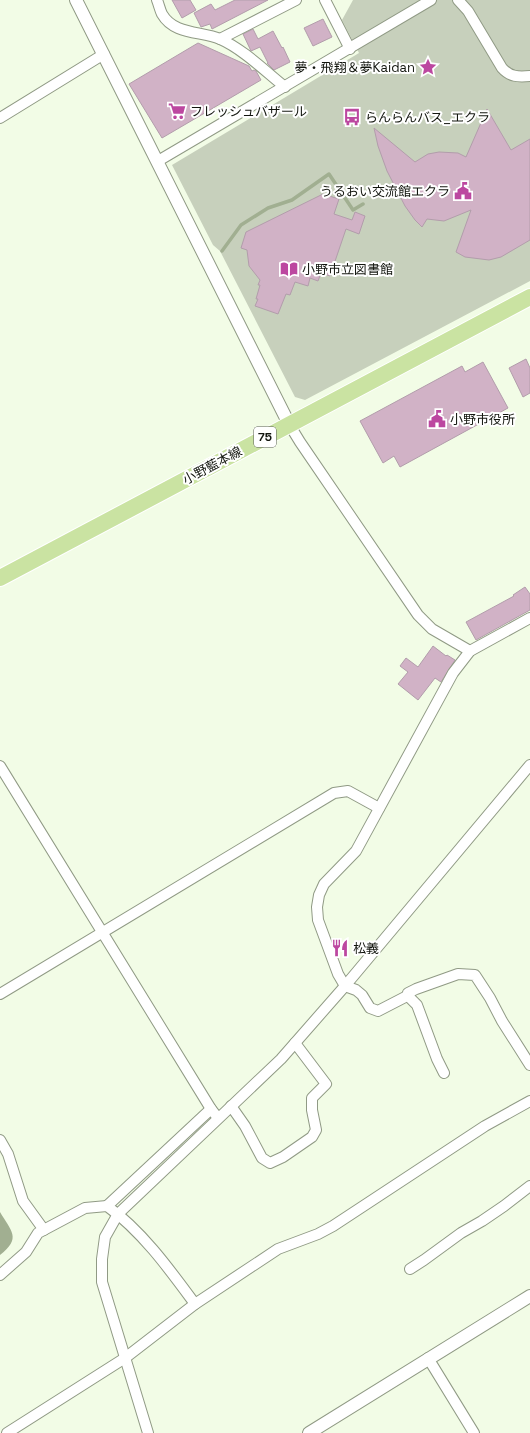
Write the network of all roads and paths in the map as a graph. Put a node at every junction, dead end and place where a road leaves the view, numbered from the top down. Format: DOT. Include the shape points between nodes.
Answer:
graph roads {
  1 [pos="76,0"];
  2 [pos="157,0"];
  3 [pos="296,0"];
  4 [pos="325,0"];
  5 [pos="431,0"];
  6 [pos="458,0"];
  7 [pos="220,39"];
  8 [pos="350,49"];
  9 [pos="104,54"];
  10 [pos="530,76"];
  11 [pos="285,87"];
  12 [pos="0,118"];
  13 [pos="158,161"];
  14 [pos="530,297"];
  15 [pos="289,424"];
  16 [pos="0,578"];
  17 [pos="530,618"];
  18 [pos="470,651"];
  19 [pos="530,765"];
  20 [pos="0,766"];
  21 [pos="379,808"];
  22 [pos="102,932"];
  23 [pos="345,986"];
  24 [pos="0,994"];
  25 [pos="409,995"];
  26 [pos="295,1043"];
  27 [pos="530,1065"];
  28 [pos="444,1073"];
  29 [pos="530,1101"];
  30 [pos="231,1106"];
  31 [pos="211,1109"];
  32 [pos="218,1118"];
  33 [pos="0,1140"];
  34 [pos="530,1186"];
  35 [pos="107,1206"];
  36 [pos="118,1214"];
  37 [pos="44,1230"];
  38 [pos="410,1268"];
  39 [pos="0,1275"];
  40 [pos="530,1296"];
  41 [pos="195,1304"];
  42 [pos="125,1358"];
  43 [pos="428,1358"];
  44 [pos="7,1433"];
  45 [pos="148,1433"];
  46 [pos="309,1433"];
  47 [pos="474,1433"];
  1 -- 9 [label="street"];
  2 -- 7 [label="street" via="162,14 171,24"];
  3 -- 7 [label="street"];
  4 -- 8 [label="street"];
  5 -- 8 [label="street"];
  6 -- 10 [label="street" via="468,11 506,73 513,76"];
  7 -- 11 [label="street" via="248,56"];
  8 -- 11 [label="street"];
  9 -- 12 [label="street"];
  9 -- 13 [label="street"];
  11 -- 13 [label="street"];
  13 -- 15 [label="street"];
  14 -- 15 [label="main road, 小野藍本線 / 75"];
  15 -- 16 [label="main road, 小野藍本線 / 75"];
  15 -- 18 [label="street" via="418,615 432,629"];
  17 -- 18 [label="street"];
  18 -- 21 [label="street" via="453,673"];
  19 -- 23 [label="street"];
  20 -- 22 [label="street"];
  21 -- 22 [label="street" via="348,792 334,793"];
  21 -- 23 [label="street" via="356,851 324,884 319,895 318,920"];
  22 -- 24 [label="street"];
  22 -- 31 [label="street"];
  23 -- 25 [label="street" via="356,990 370,1008 378,1011"];
  23 -- 26 [label="street"];
  25 -- 27 [label="street" via="416,989 458,974 475,975"];
  25 -- 28 [label="street" via="417,1005"];
  26 -- 30 [label="street"];
  26 -- 30 [label="street" via="326,1084 312,1098 316,1130 312,1137 270,1163 262,1158"];
  29 -- 41 [label="street" via="485,1126 333,1226 278,1249"];
  30 -- 32 [label="street"];
  31 -- 32 [label="street"];
  31 -- 35 [label="street"];
  32 -- 36 [label="street"];
  33 -- 37 [label="street" via="8,1154 22,1201"];
  34 -- 38 [label="street" via="493,1214"];
  35 -- 36 [label="street"];
  35 -- 37 [label="street" via="85,1208"];
  36 -- 41 [label="street" via="163,1261"];
  36 -- 42 [label="street" via="105,1237 102,1282"];
  37 -- 39 [label="street" via="38,1233 26,1252"];
  40 -- 43 [label="street"];
  41 -- 42 [label="street"];
  42 -- 44 [label="street"];
  42 -- 45 [label="street"];
  43 -- 46 [label="street"];
  43 -- 47 [label="street"];
}
